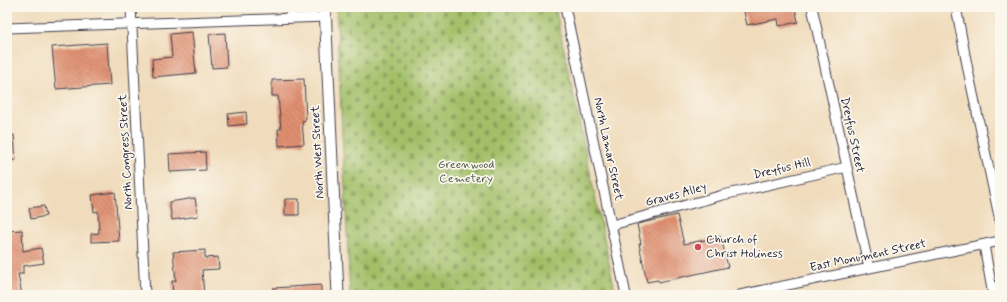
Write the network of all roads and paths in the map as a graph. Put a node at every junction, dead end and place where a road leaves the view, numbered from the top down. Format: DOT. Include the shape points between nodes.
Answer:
graph roads {
  1 [pos="131,7"];
  2 [pos="290,7"];
  3 [pos="565,7"];
  4 [pos="812,7"];
  5 [pos="956,7"];
  6 [pos="325,12"];
  7 [pos="291,18"];
  8 [pos="132,24"];
  9 [pos="7,28"];
  10 [pos="847,167"];
  11 [pos="723,195"];
  12 [pos="1000,220"];
  13 [pos="612,225"];
  14 [pos="1000,241"];
  15 [pos="984,245"];
  16 [pos="869,268"];
  17 [pos="145,295"];
  18 [pos="338,295"];
  19 [pos="626,295"];
  20 [pos="742,295"];
  21 [pos="994,295"];
  1 -- 8 [label="street, North Congress Street"];
  2 -- 7 [label="street"];
  3 -- 13 [label="street, North Lamar Street"];
  4 -- 10 [label="street, Dreyfus Street"];
  5 -- 12 [label="street"];
  6 -- 7 [label="street"];
  6 -- 18 [label="street, North West Street"];
  7 -- 8 [label="street"];
  8 -- 9 [label="street"];
  8 -- 17 [label="street, North Congress Street"];
  10 -- 11 [label="street, Dreyfus Hill"];
  10 -- 16 [label="street, Dreyfus Street"];
  11 -- 13 [label="street, Graves Alley"];
  13 -- 19 [label="street, North Lamar Street"];
  14 -- 15 [label="street, East Monument Street"];
  15 -- 16 [label="street, East Monument Street"];
  15 -- 21 [label="street"];
  16 -- 20 [label="street, East Monument Street"];
}
